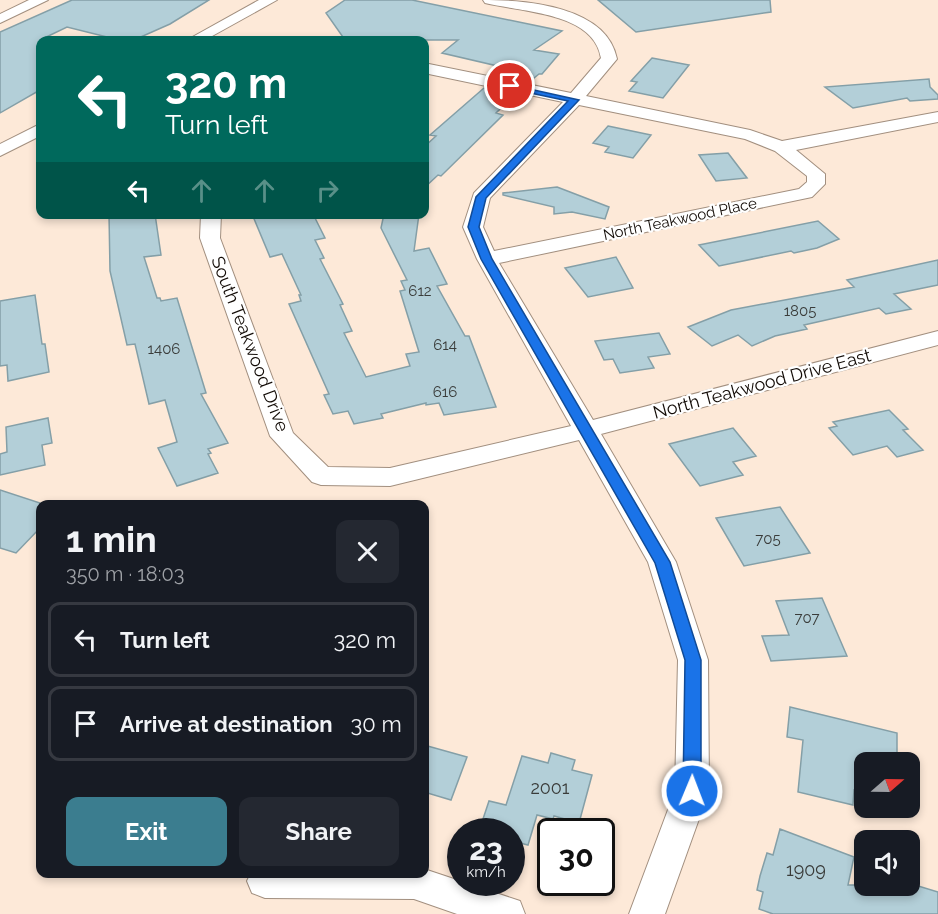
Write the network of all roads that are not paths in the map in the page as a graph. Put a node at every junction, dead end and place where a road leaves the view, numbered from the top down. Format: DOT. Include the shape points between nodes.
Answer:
graph roads {
  1 [pos="250,0"];
  2 [pos="270,0"];
  3 [pos="490,0"];
  4 [pos="34,1"];
  5 [pos="0,19"];
  6 [pos="216,28"];
  7 [pos="202,36"];
  8 [pos="429,69"];
  9 [pos="574,100"];
  10 [pos="938,117"];
  11 [pos="36,131"];
  12 [pos="781,147"];
  13 [pos="0,151"];
  14 [pos="210,219"];
  15 [pos="486,259"];
  16 [pos="938,338"];
  17 [pos="587,430"];
  18 [pos="265,881"];
  19 [pos="507,914"];
  20 [pos="647,914"];
  1 -- 6 [label="street"];
  2 -- 6 [label="street"];
  3 -- 9 [label="street" via="554,12 590,27 606,44 609,59"];
  4 -- 5 [label="street"];
  6 -- 7 [label="street"];
  8 -- 9 [label="street"];
  9 -- 12 [label="street" via="750,135"];
  9 -- 15 [label="street" via="481,197 474,227"];
  10 -- 12 [label="street"];
  11 -- 13 [label="street"];
  12 -- 15 [label="street, North Teakwood Place" via="816,174 816,184 806,193"];
  14 -- 17 [label="street, South Teakwood Drive" via="210,238 282,436 321,476 390,477"];
  15 -- 17 [label="street"];
  16 -- 17 [label="street, North Teakwood Drive East"];
  17 -- 20 [label="street" via="662,562 693,660 692,791"];
  18 -- 19 [label="street" via="414,882"];
}
